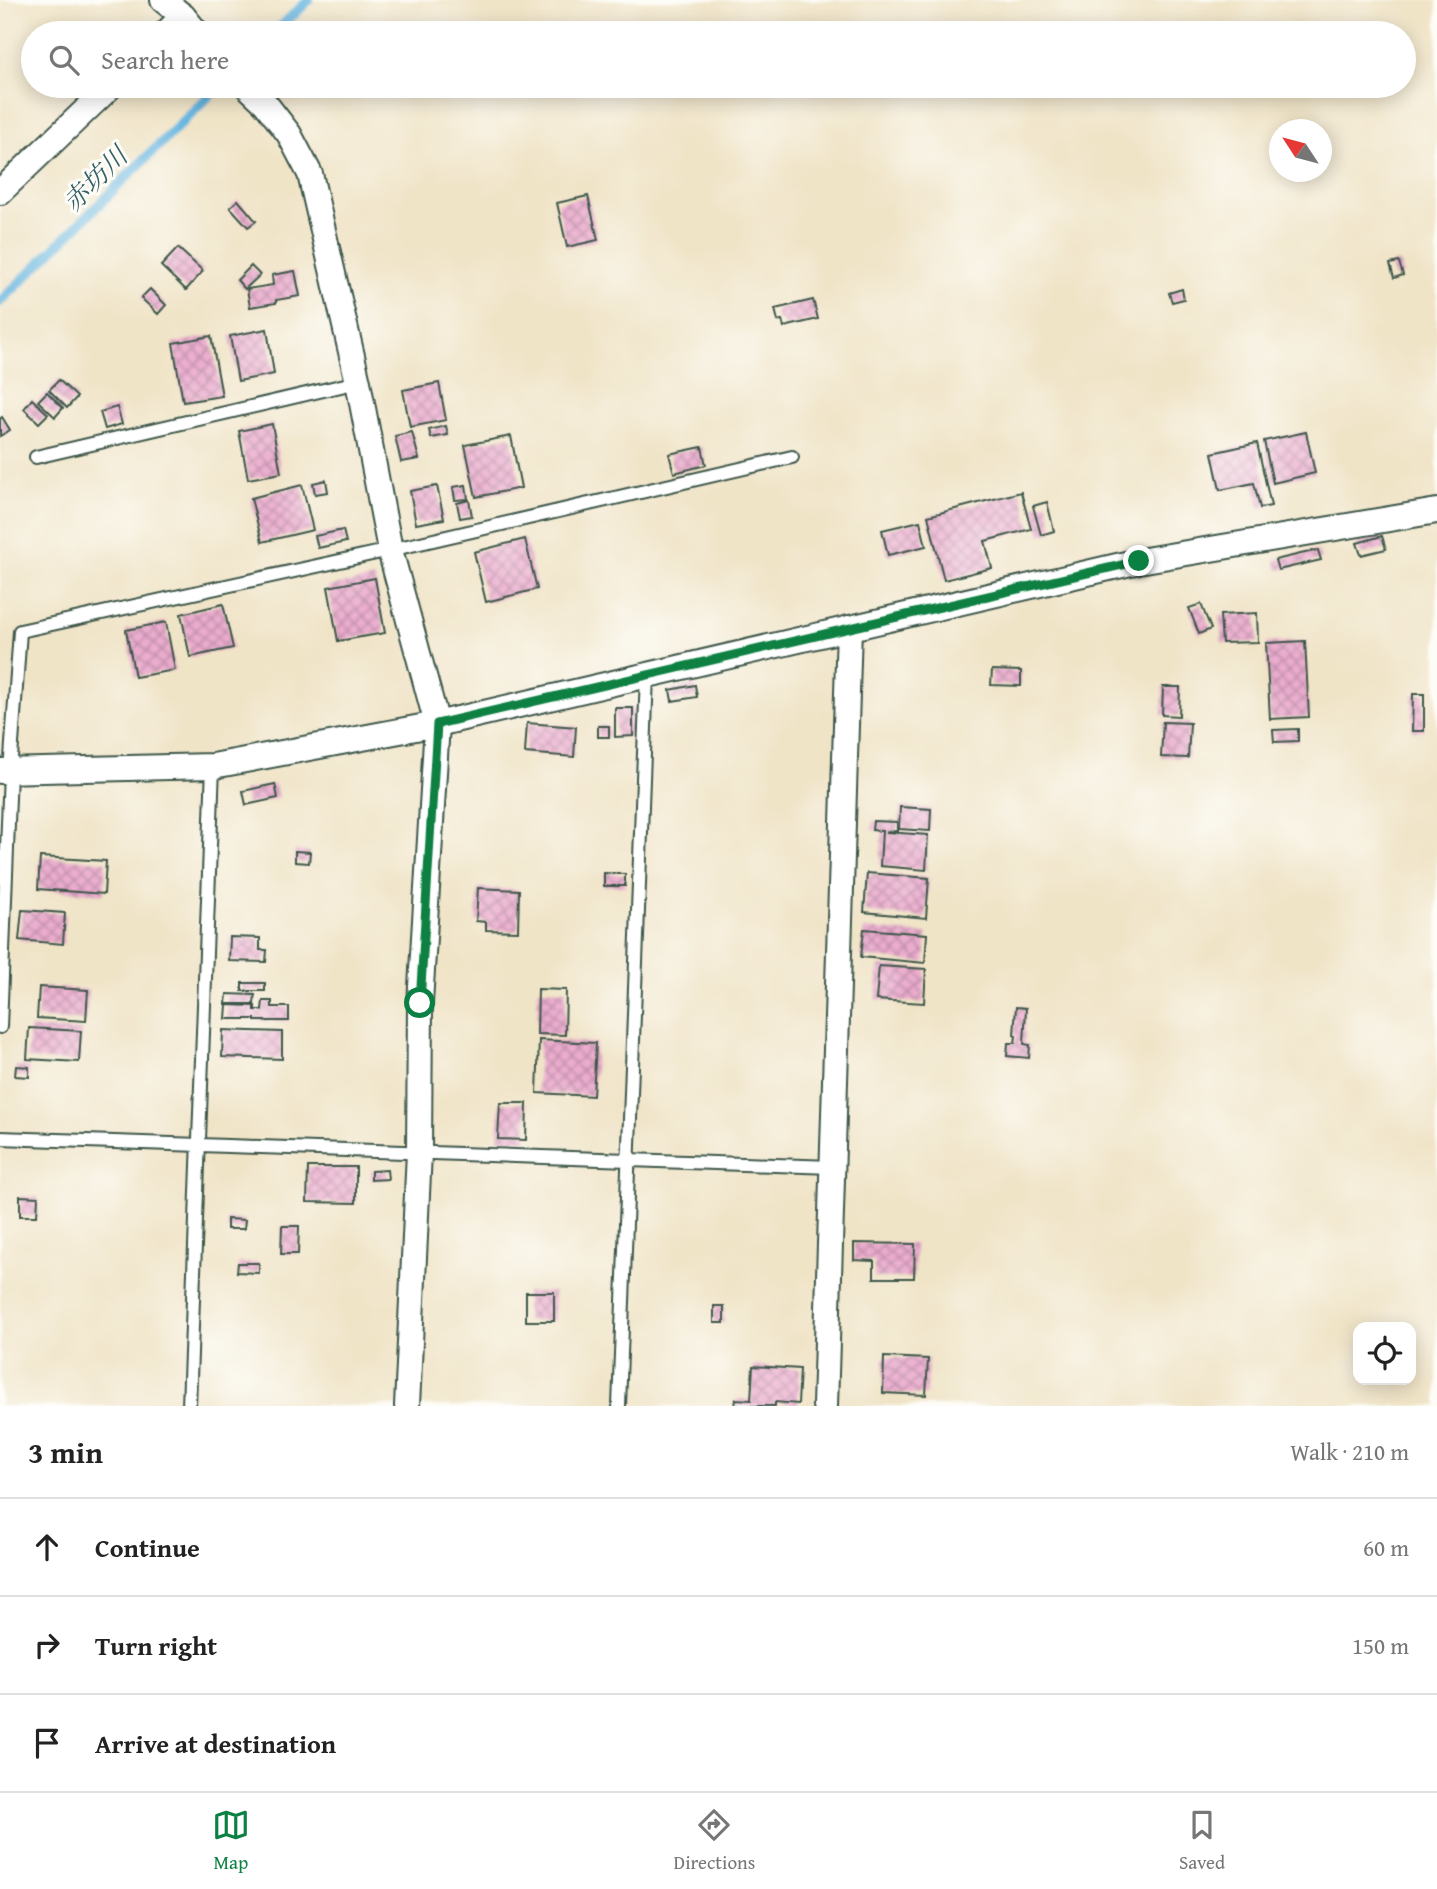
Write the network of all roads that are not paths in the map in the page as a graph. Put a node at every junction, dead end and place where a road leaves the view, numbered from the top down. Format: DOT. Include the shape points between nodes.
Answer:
graph roads {
  1 [pos="163,0"];
  2 [pos="177,21"];
  3 [pos="98,98"];
  4 [pos="260,98"];
  5 [pos="0,192"];
  6 [pos="358,382"];
  7 [pos="36,457"];
  8 [pos="792,457"];
  9 [pos="1437,511"];
  10 [pos="390,550"];
  11 [pos="849,628"];
  12 [pos="647,675"];
  13 [pos="437,724"];
  14 [pos="213,766"];
  15 [pos="5,771"];
  16 [pos="0,1027"];
  17 [pos="0,1138"];
  18 [pos="198,1143"];
  19 [pos="419,1152"];
  20 [pos="629,1158"];
  21 [pos="832,1167"];
  22 [pos="188,1406"];
  23 [pos="407,1406"];
  24 [pos="619,1406"];
  25 [pos="825,1406"];
  1 -- 2 [label="street"];
  3 -- 5 [label="street"];
  4 -- 6 [label="street" via="289,134 310,174"];
  6 -- 7 [label="lane"];
  6 -- 10 [label="street"];
  8 -- 10 [label="lane"];
  9 -- 11 [label="street" via="1139,561"];
  10 -- 13 [label="street"];
  10 -- 15 [label="lane" via="20,631"];
  11 -- 12 [label="street"];
  11 -- 21 [label="street"];
  12 -- 13 [label="street"];
  12 -- 20 [label="lane"];
  13 -- 14 [label="street"];
  13 -- 19 [label="street" via="420,1003"];
  14 -- 15 [label="street"];
  14 -- 18 [label="lane"];
  15 -- 16 [label="lane"];
  17 -- 18 [label="lane"];
  18 -- 19 [label="lane"];
  18 -- 22 [label="lane"];
  19 -- 20 [label="lane"];
  19 -- 23 [label="street"];
  20 -- 21 [label="lane"];
  20 -- 24 [label="lane"];
  21 -- 25 [label="street"];
}
